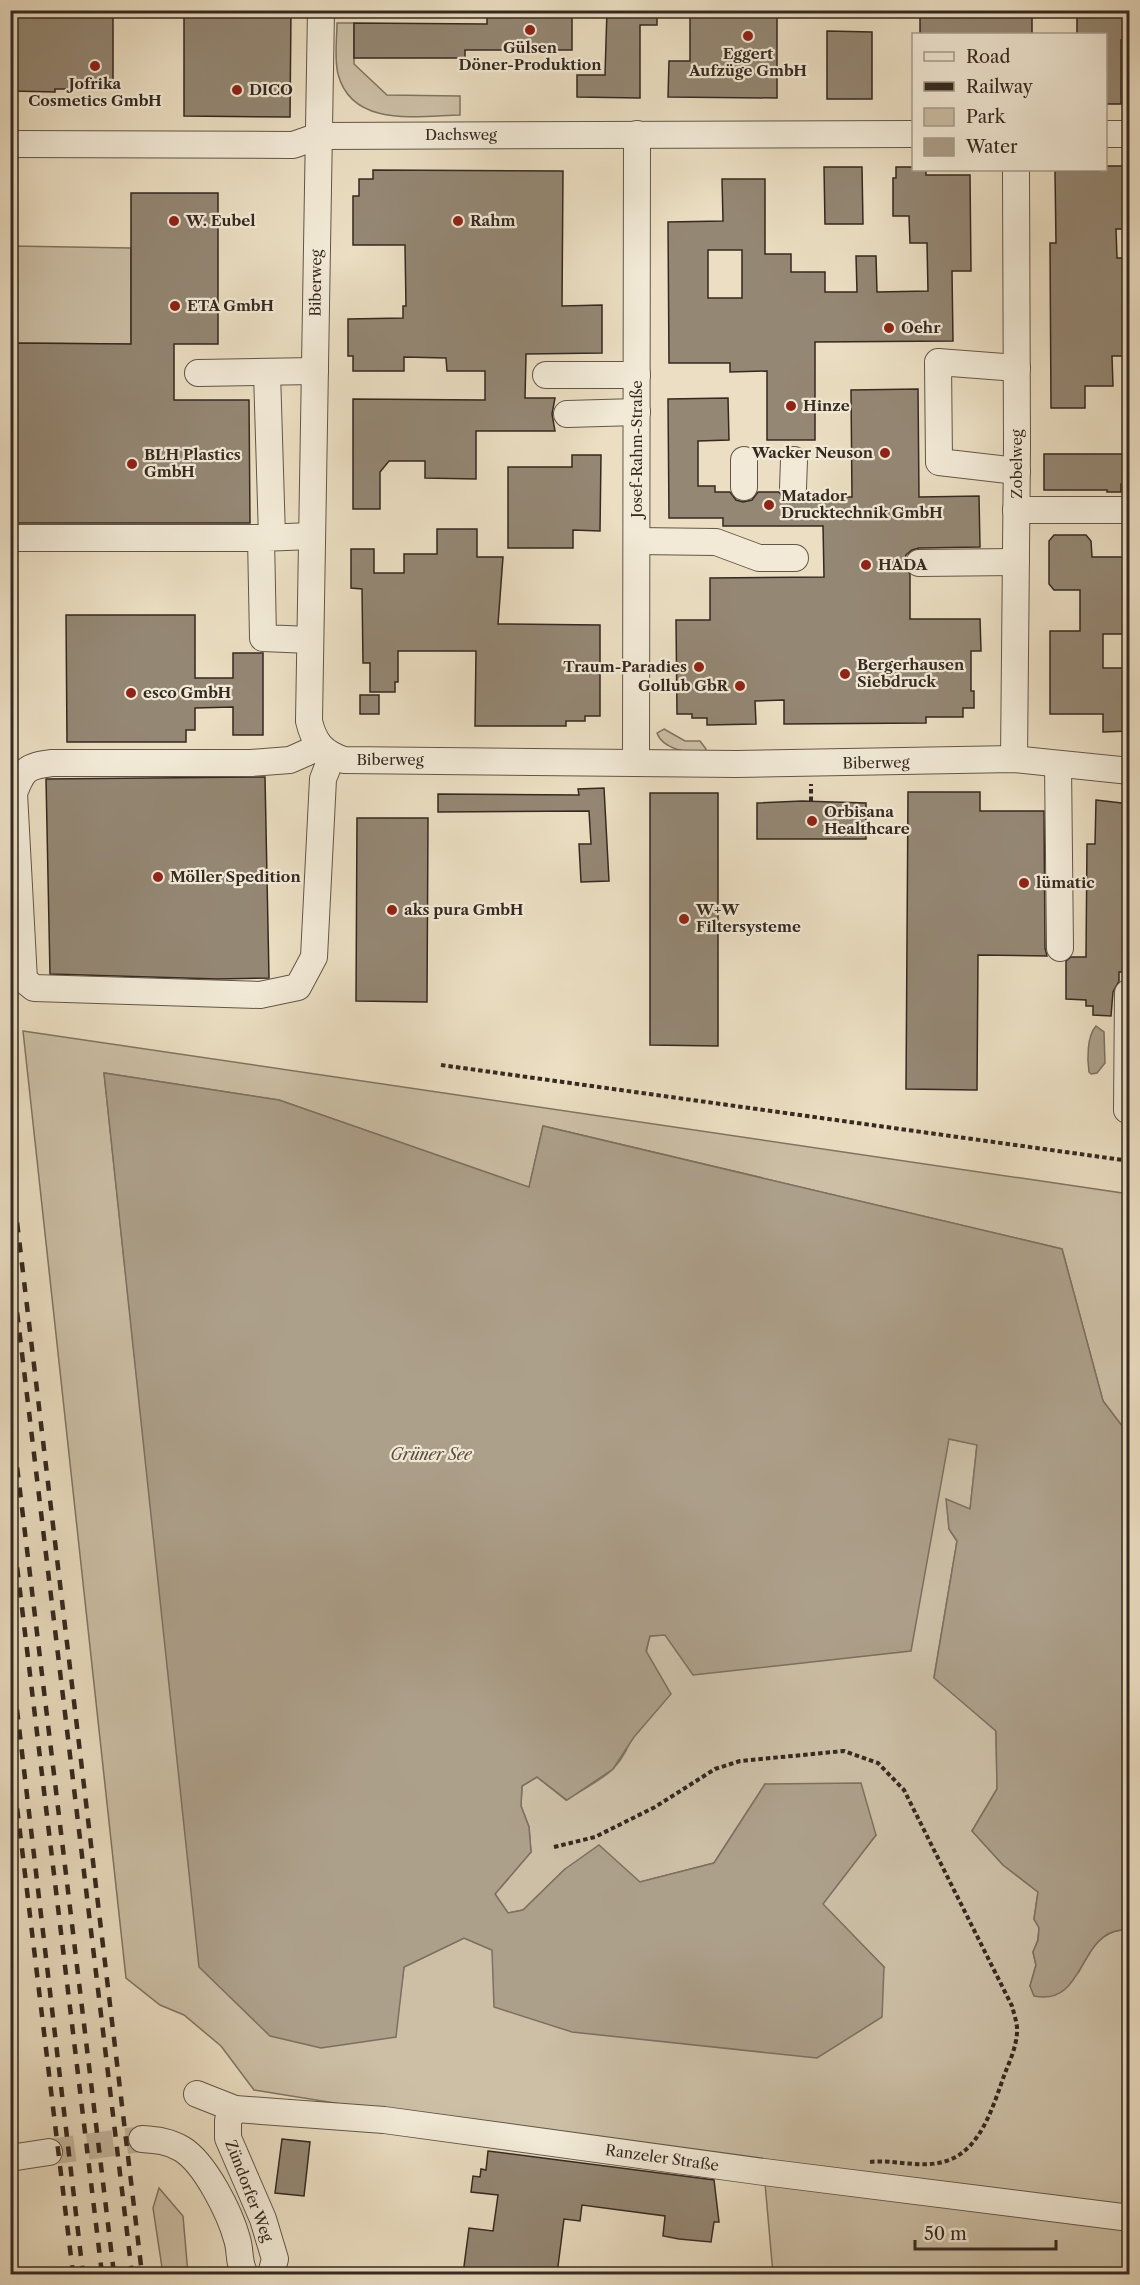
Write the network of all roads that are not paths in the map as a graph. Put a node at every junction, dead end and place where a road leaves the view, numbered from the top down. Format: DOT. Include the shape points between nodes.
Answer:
graph roads {
  1 [pos="321,10"];
  2 [pos="637,134"];
  3 [pos="912,134"];
  4 [pos="1107,134"];
  5 [pos="1130,134"];
  6 [pos="319,136"];
  7 [pos="10,144"];
  8 [pos="1016,171"];
  9 [pos="1017,368"];
  10 [pos="267,372"];
  11 [pos="315,372"];
  12 [pos="198,373"];
  13 [pos="546,375"];
  14 [pos="637,375"];
  15 [pos="637,412"];
  16 [pos="567,414"];
  17 [pos="744,460"];
  18 [pos="794,460"];
  19 [pos="1017,471"];
  20 [pos="744,487"];
  21 [pos="793,488"];
  22 [pos="1130,510"];
  23 [pos="1016,518"];
  24 [pos="1101,527"];
  25 [pos="312,537"];
  26 [pos="10,538"];
  27 [pos="267,538"];
  28 [pos="636,541"];
  29 [pos="795,558"];
  30 [pos="1016,562"];
  31 [pos="919,563"];
  32 [pos="310,640"];
  33 [pos="326,751"];
  34 [pos="1014,759"];
  35 [pos="636,763"];
  36 [pos="1058,764"];
  37 [pos="1130,771"];
  38 [pos="1060,948"];
  39 [pos="1128,993"];
  40 [pos="1127,1110"];
  41 [pos="197,2094"];
  42 [pos="235,2109"];
  43 [pos="142,2139"];
  44 [pos="49,2152"];
  45 [pos="10,2158"];
  46 [pos="1130,2218"];
  47 [pos="245,2274"];
  48 [pos="271,2274"];
  1 -- 6 [label="street, Biberweg"];
  2 -- 3 [label="street, Dachsweg"];
  2 -- 6 [label="street, Dachsweg"];
  2 -- 14 [label="street, Josef-Rahm-Straße"];
  4 -- 5 [label="street"];
  6 -- 7 [label="street, Dachsweg" via="293,145"];
  6 -- 11 [label="street, Biberweg"];
  8 -- 9 [label="street, Zobelweg"];
  9 -- 19 [label="street, Zobelweg"];
  9 -- 19 [label="street" via="938,362 939,462"];
  10 -- 11 [label="street"];
  10 -- 12 [label="street"];
  10 -- 27 [label="street"];
  11 -- 25 [label="street, Biberweg"];
  13 -- 14 [label="street"];
  14 -- 15 [label="street, Josef-Rahm-Straße"];
  15 -- 16 [label="street"];
  15 -- 28 [label="street, Josef-Rahm-Straße"];
  17 -- 20 [label="street"];
  18 -- 21 [label="street"];
  19 -- 23 [label="street, Zobelweg"];
  22 -- 23 [label="street"];
  23 -- 24 [label="street"];
  23 -- 30 [label="street, Zobelweg"];
  25 -- 27 [label="street"];
  25 -- 32 [label="street, Biberweg"];
  26 -- 27 [label="street"];
  27 -- 32 [label="street" via="262,638"];
  28 -- 29 [label="street" via="716,542 759,558"];
  28 -- 35 [label="street, Josef-Rahm-Straße"];
  30 -- 31 [label="street"];
  30 -- 34 [label="street, Zobelweg"];
  32 -- 33 [label="street, Biberweg" via="309,721 312,735"];
  33 -- 33 [label="street" via="290,760 251,763 52,763 34,765 21,774 14,793 24,980 34,988 260,995 297,987 314,957"];
  33 -- 35 [label="street, Biberweg" via="344,760"];
  34 -- 35 [label="street, Biberweg"];
  34 -- 36 [label="street, Biberweg"];
  36 -- 37 [label="street, Biberweg"];
  36 -- 38 [label="street"];
  39 -- 40 [label="street"];
  41 -- 42 [label="street, Ranzeler Straße"];
  42 -- 46 [label="street, Ranzeler Straße" via="384,2120"];
  42 -- 48 [label="street, Zündorfer Weg" via="228,2120 228,2138 275,2259"];
  43 -- 47 [label="street, Zündorfer Weg" via="182,2149 207,2176 237,2238"];
  44 -- 45 [label="street"];
}
